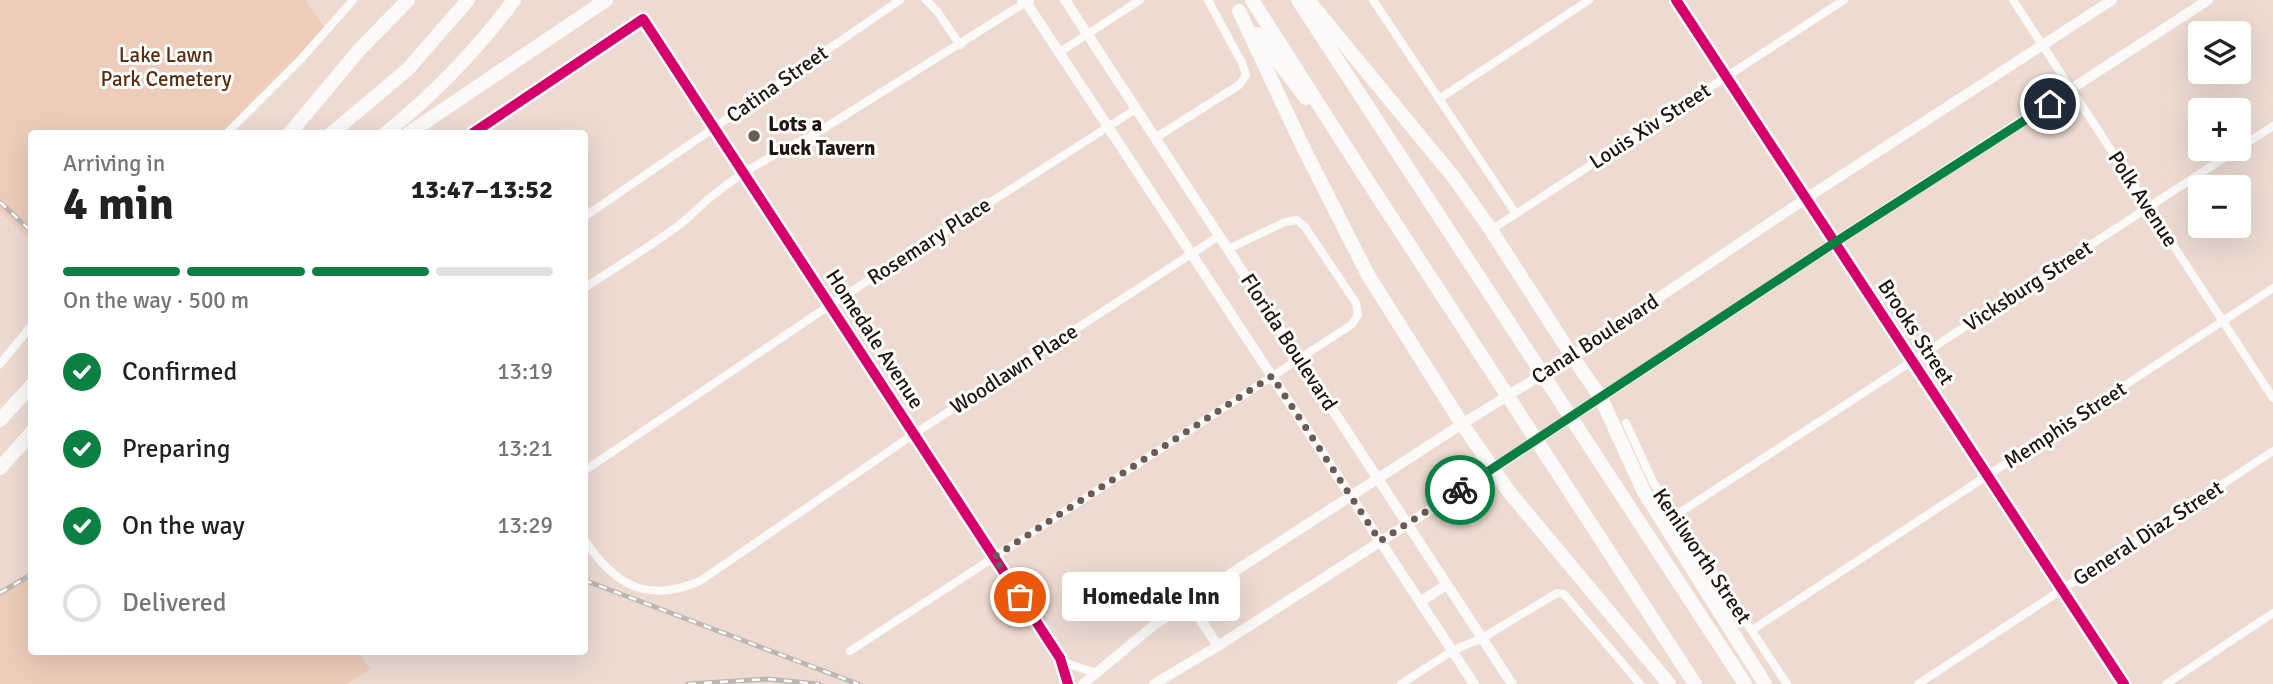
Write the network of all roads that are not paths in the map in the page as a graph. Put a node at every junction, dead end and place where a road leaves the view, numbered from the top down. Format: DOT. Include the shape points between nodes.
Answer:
graph roads {
  1 [pos="353,0"];
  2 [pos="408,0"];
  3 [pos="468,0"];
  4 [pos="514,0"];
  5 [pos="606,0"];
  6 [pos="900,0"];
  7 [pos="926,0"];
  8 [pos="1065,0"];
  9 [pos="1140,0"];
  10 [pos="1208,0"];
  11 [pos="1252,0"];
  12 [pos="1298,0"];
  13 [pos="1308,0"];
  14 [pos="1373,0"];
  15 [pos="1589,0"];
  16 [pos="1676,0"];
  17 [pos="1844,0"];
  18 [pos="2013,0"];
  19 [pos="2112,0"];
  20 [pos="2208,0"];
  21 [pos="1026,1"];
  22 [pos="1236,6"];
  23 [pos="1088,34"];
  24 [pos="960,44"];
  25 [pos="2042,44"];
  26 [pos="1059,52"];
  27 [pos="1726,76"];
  28 [pos="2072,90"];
  29 [pos="1439,99"];
  30 [pos="1136,108"];
  31 [pos="1109,126"];
  32 [pos="2273,126"];
  33 [pos="714,127"];
  34 [pos="230,130"];
  35 [pos="293,130"];
  36 [pos="336,130"];
  37 [pos="390,130"];
  38 [pos="413,130"];
  39 [pos="477,130"];
  40 [pos="1156,138"];
  41 [pos="1358,166"];
  42 [pos="745,172"];
  43 [pos="1805,200"];
  44 [pos="2149,208"];
  45 [pos="588,214"];
  46 [pos="1516,214"];
  47 [pos="1491,230"];
  48 [pos="1219,236"];
  49 [pos="1834,243"];
  50 [pos="1228,249"];
  51 [pos="1191,253"];
  52 [pos="588,285"];
  53 [pos="2273,288"];
  54 [pos="830,305"];
  55 [pos="2223,321"];
  56 [pos="28,330"];
  57 [pos="1572,356"];
  58 [pos="1299,358"];
  59 [pos="1912,361"];
  60 [pos="0,364"];
  61 [pos="1272,376"];
  62 [pos="28,390"];
  63 [pos="1601,398"];
  64 [pos="2273,398"];
  65 [pos="0,420"];
  66 [pos="1626,423"];
  67 [pos="1461,424"];
  68 [pos="914,435"];
  69 [pos="28,436"];
  70 [pos="2273,451"];
  71 [pos="0,468"];
  72 [pos="588,468"];
  73 [pos="1493,469"];
  74 [pos="1988,475"];
  75 [pos="1378,478"];
  76 [pos="1350,496"];
  77 [pos="1676,515"];
  78 [pos="1406,524"];
  79 [pos="1380,541"];
  80 [pos="588,545"];
  81 [pos="994,557"];
  82 [pos="1446,585"];
  83 [pos="2061,590"];
  84 [pos="1189,602"];
  85 [pos="1420,602"];
  86 [pos="2273,613"];
  87 [pos="1752,630"];
  88 [pos="1482,638"];
  89 [pos="1218,646"];
  90 [pos="850,651"];
  91 [pos="1452,651"];
  92 [pos="1063,662"];
  93 [pos="1096,673"];
  94 [pos="1166,681"];
  95 [pos="1068,684"];
  96 [pos="1083,684"];
  97 [pos="1154,684"];
  98 [pos="1401,684"];
  99 [pos="1474,684"];
  100 [pos="1512,684"];
  101 [pos="1640,684"];
  102 [pos="1669,684"];
  103 [pos="1695,684"];
  104 [pos="1745,684"];
  105 [pos="1765,684"];
  106 [pos="1787,684"];
  107 [pos="1918,684"];
  108 [pos="2124,684"];
  109 [pos="2166,684"];
  1 -- 34 [label="street"];
  2 -- 35 [label="highway"];
  3 -- 36 [label="highway" via="408,69"];
  4 -- 37 [label="highway" via="459,66"];
  5 -- 38 [label="highway"];
  6 -- 33 [label="street, Catina Street"];
  7 -- 24 [label="street"];
  8 -- 23 [label="main road, Florida Boulevard"];
  9 -- 23 [label="street"];
  10 -- 40 [label="street" via="1246,75 1239,85"];
  11 -- 41 [label="highway"];
  12 -- 104 [label="highway"];
  13 -- 47 [label="highway" via="1455,179"];
  14 -- 29 [label="street"];
  15 -- 29 [label="street"];
  16 -- 27 [label="street, Brooks Street"];
  17 -- 27 [label="street, Louis Xiv Street"];
  18 -- 25 [label="street, Polk Avenue"];
  19 -- 25 [label="main road, Canal Boulevard"];
  20 -- 28 [label="main road"];
  21 -- 24 [label="street"];
  21 -- 26 [label="main road, Florida Boulevard"];
  22 -- 41 [label="highway"];
  22 -- 67 [label="highway" via="1368,275"];
  23 -- 26 [label="street"];
  23 -- 30 [label="main road, Florida Boulevard"];
  24 -- 42 [label="street"];
  25 -- 28 [label="street, Polk Avenue"];
  25 -- 43 [label="main road, Canal Boulevard"];
  26 -- 31 [label="main road, Florida Boulevard"];
  27 -- 43 [label="street, Brooks Street"];
  27 -- 46 [label="street, Louis Xiv Street"];
  28 -- 44 [label="street, Polk Avenue"];
  28 -- 49 [label="main road"];
  29 -- 46 [label="street"];
  30 -- 31 [label="street, Rosemary Place"];
  30 -- 40 [label="main road, Florida Boulevard"];
  31 -- 51 [label="main road, Florida Boulevard"];
  31 -- 54 [label="street, Rosemary Place"];
  32 -- 44 [label="street, Vicksburg Street"];
  33 -- 39 [label="street, Homedale Avenue" via="643,19"];
  33 -- 42 [label="street, Homedale Avenue"];
  33 -- 45 [label="street, Catina Street"];
  40 -- 48 [label="main road, Florida Boulevard"];
  41 -- 103 [label="highway"];
  42 -- 52 [label="street" via="675,228"];
  42 -- 54 [label="street, Homedale Avenue"];
  43 -- 49 [label="street, Brooks Street"];
  43 -- 57 [label="main road, Canal Boulevard"];
  44 -- 55 [label="street, Polk Avenue"];
  44 -- 59 [label="street, Vicksburg Street"];
  46 -- 47 [label="street, Louis Xiv Street"];
  47 -- 57 [label="highway"];
  48 -- 50 [label="main road, Florida Boulevard"];
  48 -- 51 [label="street, Woodlawn Place"];
  49 -- 59 [label="street, Brooks Street"];
  49 -- 63 [label="main road"];
  50 -- 58 [label="main road, Florida Boulevard"];
  50 -- 58 [label="street" via="1297,220 1356,303 1359,315 1351,325"];
  51 -- 61 [label="main road, Florida Boulevard"];
  51 -- 68 [label="street, Woodlawn Place"];
  53 -- 55 [label="street, Memphis Street"];
  54 -- 68 [label="street, Homedale Avenue"];
  54 -- 72 [label="street, Rosemary Place"];
  55 -- 64 [label="street, Polk Avenue"];
  55 -- 74 [label="street, Memphis Street"];
  56 -- 60 [label="street"];
  57 -- 63 [label="highway"];
  57 -- 67 [label="main road, Canal Boulevard"];
  58 -- 61 [label="street"];
  58 -- 75 [label="main road, Florida Boulevard"];
  59 -- 74 [label="street, Brooks Street"];
  59 -- 77 [label="street, Vicksburg Street"];
  61 -- 76 [label="main road, Florida Boulevard"];
  61 -- 81 [label="street"];
  62 -- 65 [label="highway"];
  63 -- 73 [label="main road"];
  63 -- 105 [label="highway" via="1643,492"];
  66 -- 77 [label="street, Kenilworth Street" via="1653,482"];
  67 -- 73 [label="highway"];
  67 -- 75 [label="main road, Canal Boulevard"];
  68 -- 80 [label="street, Woodlawn Place" via="699,582 682,589 666,592 632,585 612,575"];
  68 -- 81 [label="street, Homedale Avenue"];
  69 -- 71 [label="highway"];
  70 -- 83 [label="street, General Diaz Street"];
  73 -- 78 [label="main road"];
  73 -- 102 [label="highway"];
  74 -- 83 [label="street, Brooks Street"];
  74 -- 87 [label="street, Memphis Street"];
  75 -- 76 [label="main road, Canal Boulevard"];
  75 -- 78 [label="main road, Florida Boulevard"];
  76 -- 79 [label="main road, Florida Boulevard"];
  76 -- 84 [label="main road, Canal Boulevard"];
  77 -- 87 [label="street, Kenilworth Street"];
  78 -- 79 [label="main road"];
  78 -- 82 [label="main road, Florida Boulevard"];
  79 -- 85 [label="main road, Florida Boulevard"];
  79 -- 89 [label="main road"];
  81 -- 90 [label="street"];
  81 -- 92 [label="street, Homedale Avenue"];
  82 -- 85 [label="main road"];
  82 -- 88 [label="main road, Florida Boulevard"];
  83 -- 107 [label="street, General Diaz Street"];
  83 -- 108 [label="street, Brooks Street"];
  84 -- 89 [label="main road"];
  84 -- 93 [label="main road, Canal Boulevard"];
  85 -- 91 [label="main road, Florida Boulevard"];
  86 -- 109 [label="street"];
  87 -- 106 [label="street, Kenilworth Street"];
  88 -- 91 [label="street"];
  88 -- 100 [label="main road, Florida Boulevard"];
  88 -- 101 [label="street" via="1557,593 1564,594"];
  89 -- 94 [label="main road"];
  91 -- 98 [label="street"];
  91 -- 99 [label="main road, Florida Boulevard"];
  92 -- 93 [label="street"];
  92 -- 95 [label="street, Homedale Avenue"];
  93 -- 96 [label="main road, Canal Boulevard"];
  94 -- 97 [label="main road"];
}
